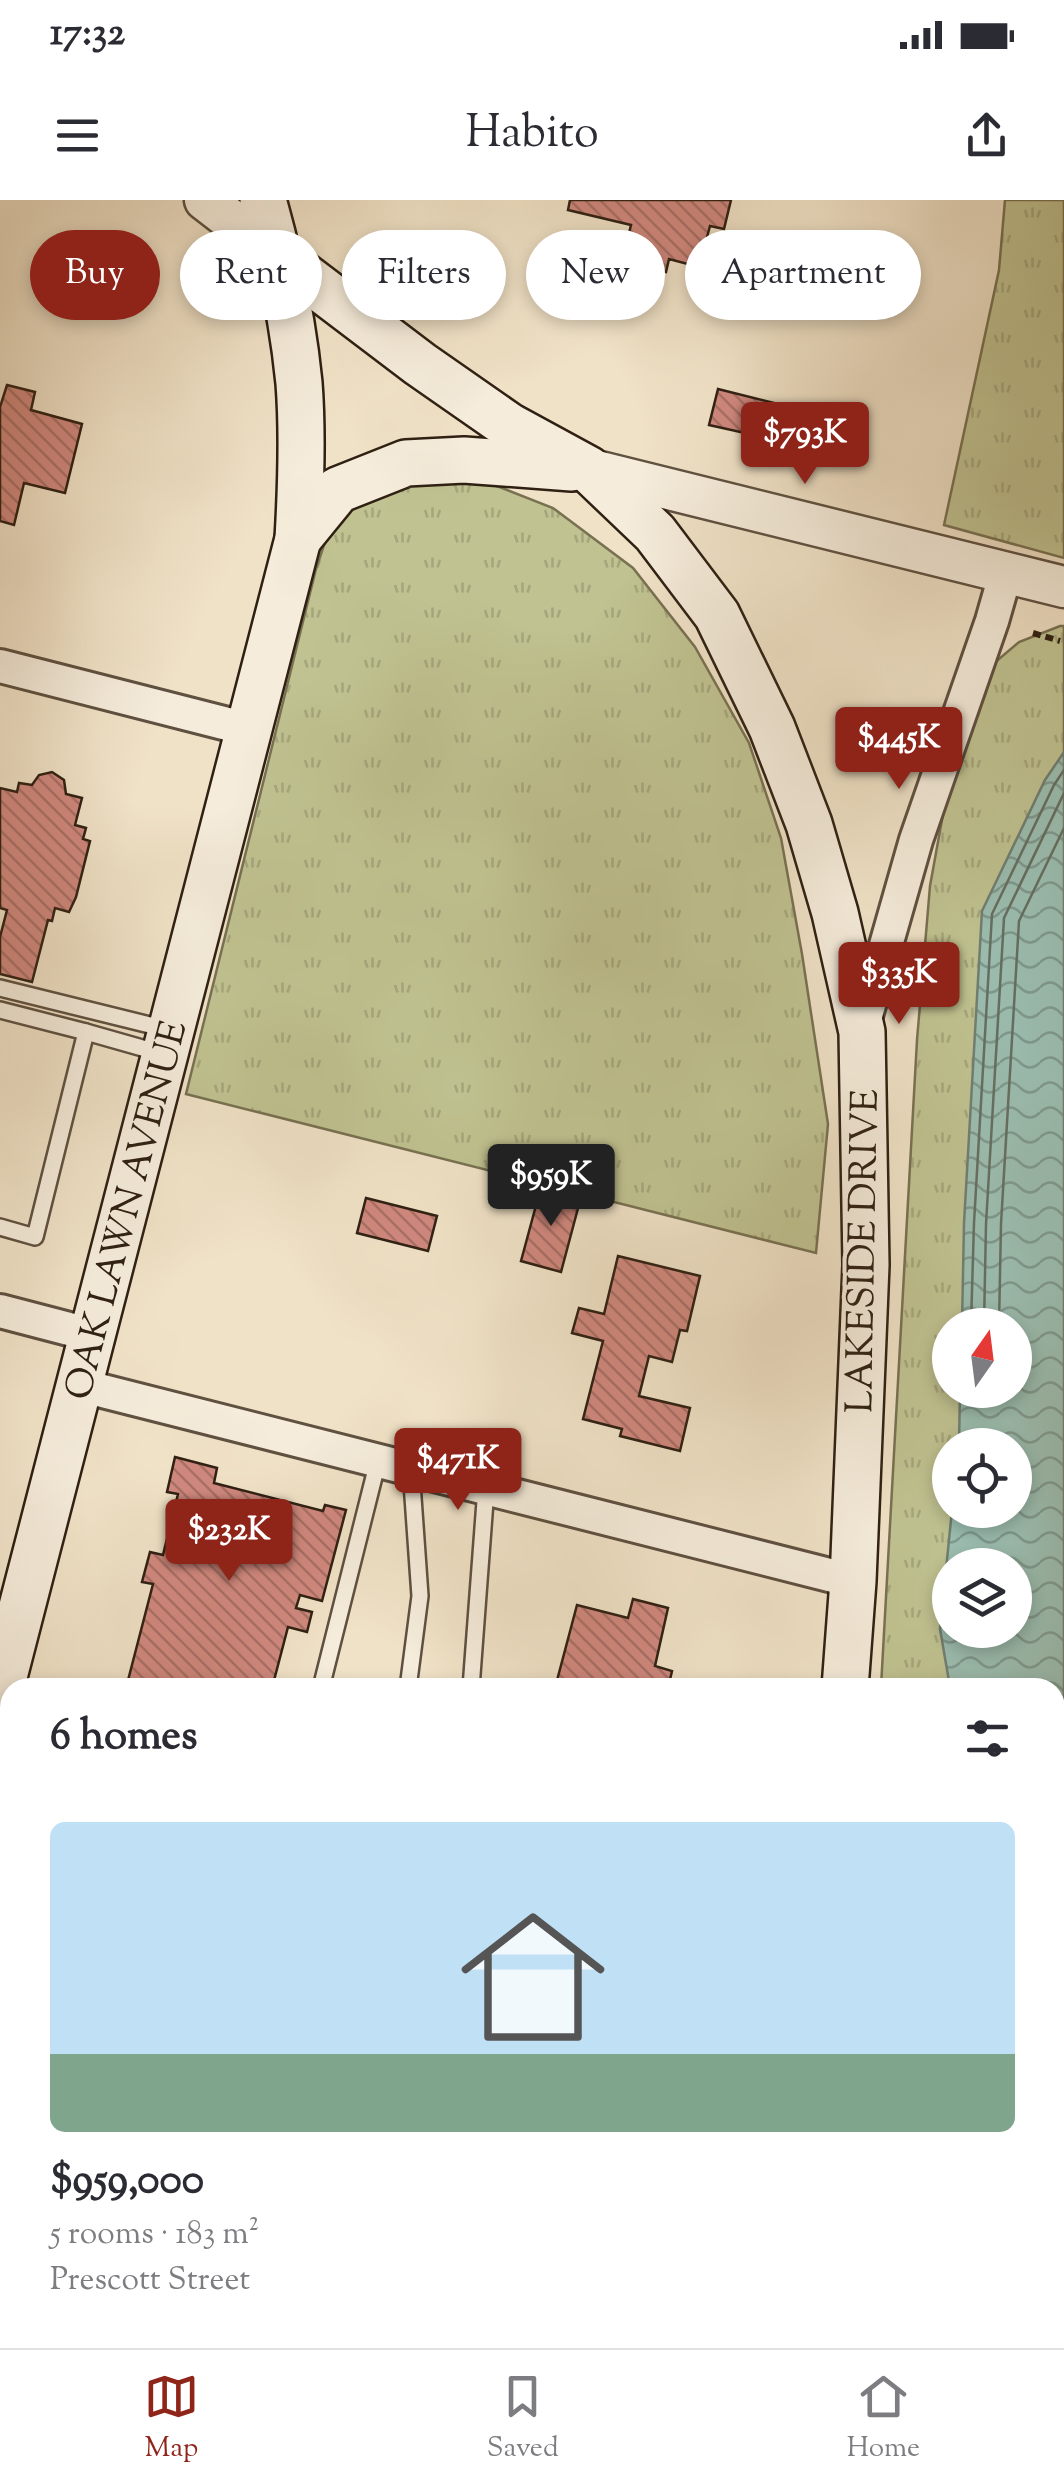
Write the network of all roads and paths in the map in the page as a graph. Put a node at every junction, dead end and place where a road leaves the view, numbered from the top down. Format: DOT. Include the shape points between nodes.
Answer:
graph roads {
  1 [pos="206,200"];
  2 [pos="263,200"];
  3 [pos="244,230"];
  4 [pos="271,230"];
  5 [pos="322,290"];
  6 [pos="288,320"];
  7 [pos="588,469"];
  8 [pos="298,539"];
  9 [pos="1006,572"];
  10 [pos="1064,588"];
  11 [pos="1033,633"];
  12 [pos="1060,641"];
  13 [pos="0,666"];
  14 [pos="248,729"];
  15 [pos="0,988"];
  16 [pos="0,1010"];
  17 [pos="86,1032"];
  18 [pos="862,1032"];
  19 [pos="167,1042"];
  20 [pos="0,1227"];
  21 [pos="0,1311"];
  22 [pos="92,1335"];
  23 [pos="79,1385"];
  24 [pos="378,1461"];
  25 [pos="411,1469"];
  26 [pos="486,1488"];
  27 [pos="853,1581"];
  28 [pos="8,1628"];
  29 [pos="2,1678"];
  30 [pos="324,1678"];
  31 [pos="409,1678"];
  32 [pos="472,1678"];
  33 [pos="846,1678"];
  1 -- 3 [label="street"];
  2 -- 4 [label="main road"];
  5 -- 7 [label="main road, LAKESIDE DRIVE" via="494,416"];
  6 -- 8 [label="main road" via="302,474"];
  7 -- 8 [label="main road" via="406,462 338,490"];
  7 -- 9 [label="street"];
  7 -- 18 [label="main road, LAKESIDE DRIVE" via="654,534 717,615 809,824"];
  8 -- 14 [label="main road, OAK LAWN AVENUE"];
  9 -- 10 [label="street"];
  9 -- 18 [label="street" via="916,840"];
  11 -- 12 [label="path"];
  13 -- 14 [label="street"];
  14 -- 19 [label="main road, OAK LAWN AVENUE"];
  15 -- 19 [label="lane"];
  16 -- 17 [label="lane"];
  17 -- 19 [label="lane"];
  17 -- 20 [label="lane" via="36,1237"];
  18 -- 27 [label="main road, LAKESIDE DRIVE" via="866,1265"];
  19 -- 22 [label="main road, OAK LAWN AVENUE"];
  21 -- 22 [label="street"];
  22 -- 23 [label="main road, OAK LAWN AVENUE"];
  23 -- 24 [label="street"];
  23 -- 28 [label="main road, OAK LAWN AVENUE"];
  24 -- 25 [label="street"];
  24 -- 30 [label="lane"];
  25 -- 26 [label="street"];
  25 -- 31 [label="lane" via="420,1596"];
  26 -- 27 [label="street"];
  26 -- 32 [label="lane"];
  27 -- 33 [label="main road, LAKESIDE DRIVE"];
  28 -- 29 [label="main road, OAK LAWN AVENUE"];
}
